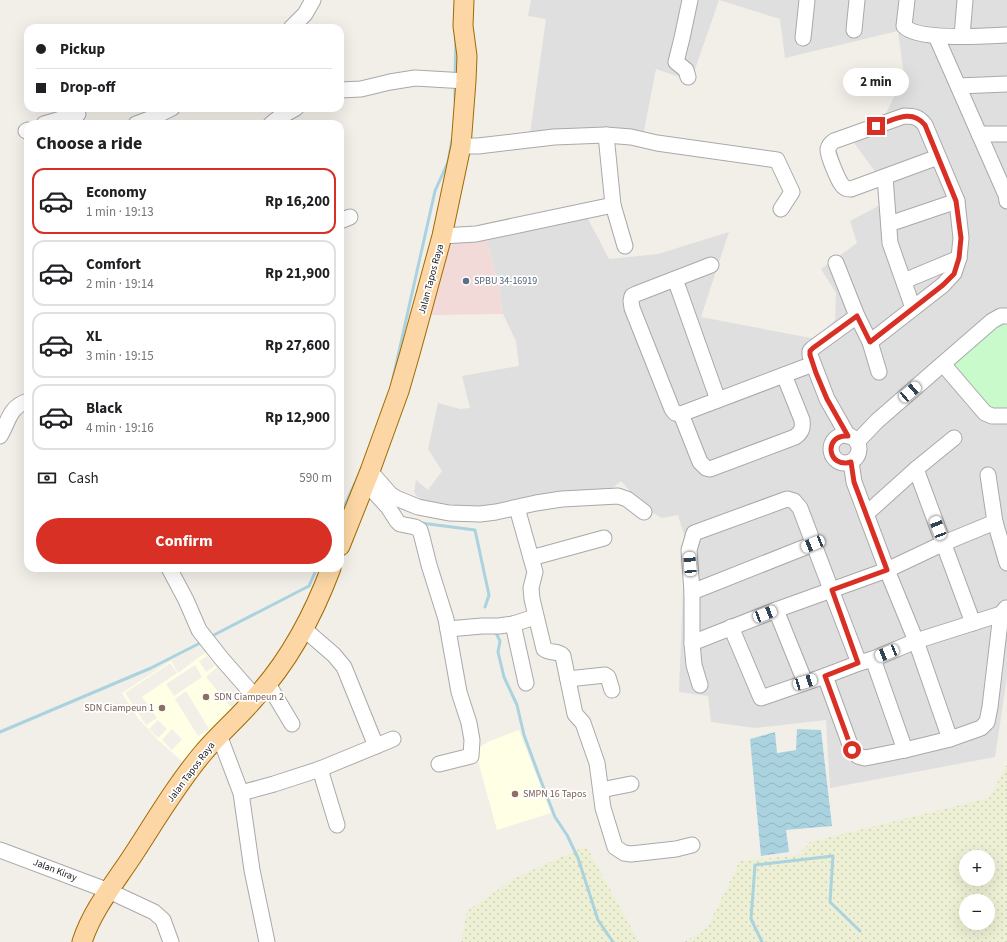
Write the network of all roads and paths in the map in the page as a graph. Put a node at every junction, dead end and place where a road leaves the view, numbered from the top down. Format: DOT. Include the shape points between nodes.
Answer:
graph roads {
  1 [pos="313,0"];
  2 [pos="464,0"];
  3 [pos="690,0"];
  4 [pos="807,0"];
  5 [pos="857,0"];
  6 [pos="907,0"];
  7 [pos="965,0"];
  8 [pos="295,24"];
  9 [pos="854,30"];
  10 [pos="1007,35"];
  11 [pos="936,36"];
  12 [pos="962,36"];
  13 [pos="803,38"];
  14 [pos="688,77"];
  15 [pos="457,80"];
  16 [pos="1007,84"];
  17 [pos="958,86"];
  18 [pos="344,90"];
  19 [pos="164,112"];
  20 [pos="288,112"];
  21 [pos="78,115"];
  22 [pos="59,120"];
  23 [pos="147,120"];
  24 [pos="276,120"];
  25 [pos="979,134"];
  26 [pos="1007,134"];
  27 [pos="606,135"];
  28 [pos="460,146"];
  29 [pos="938,157"];
  30 [pos="885,177"];
  31 [pos="1004,184"];
  32 [pos="956,201"];
  33 [pos="1007,201"];
  34 [pos="613,205"];
  35 [pos="781,209"];
  36 [pos="889,224"];
  37 [pos="442,236"];
  38 [pos="625,246"];
  39 [pos="959,258"];
  40 [pos="836,264"];
  41 [pos="711,265"];
  42 [pos="675,279"];
  43 [pos="904,281"];
  44 [pos="913,308"];
  45 [pos="857,316"];
  46 [pos="1007,316"];
  47 [pos="870,342"];
  48 [pos="813,364"];
  49 [pos="943,364"];
  50 [pos="879,372"];
  51 [pos="784,375"];
  52 [pos="718,400"];
  53 [pos="24,402"];
  54 [pos="681,414"];
  55 [pos="1007,416"];
  56 [pos="0,436"];
  57 [pos="954,438"];
  58 [pos="852,439"];
  59 [pos="851,462"];
  60 [pos="916,469"];
  61 [pos="988,475"];
  62 [pos="368,477"];
  63 [pos="517,508"];
  64 [pos="644,512"];
  65 [pos="866,514"];
  66 [pos="996,522"];
  67 [pos="344,536"];
  68 [pos="604,538"];
  69 [pos="944,543"];
  70 [pos="813,544"];
  71 [pos="531,558"];
  72 [pos="1007,563"];
  73 [pos="887,570"];
  74 [pos="171,572"];
  75 [pos="330,572"];
  76 [pos="832,590"];
  77 [pos="692,592"];
  78 [pos="776,610"];
  79 [pos="1004,611"];
  80 [pos="535,617"];
  81 [pos="973,623"];
  82 [pos="513,624"];
  83 [pos="732,627"];
  84 [pos="304,629"];
  85 [pos="448,629"];
  86 [pos="916,641"];
  87 [pos="692,643"];
  88 [pos="866,661"];
  89 [pos="825,676"];
  90 [pos="568,679"];
  91 [pos="805,682"];
  92 [pos="526,683"];
  93 [pos="700,685"];
  94 [pos="612,690"];
  95 [pos="262,691"];
  96 [pos="292,724"];
  97 [pos="219,735"];
  98 [pos="393,739"];
  99 [pos="950,739"];
  100 [pos="376,746"];
  101 [pos="905,750"];
  102 [pos="439,764"];
  103 [pos="320,769"];
  104 [pos="631,784"];
  105 [pos="601,790"];
  106 [pos="241,793"];
  107 [pos="337,825"];
  108 [pos="692,845"];
  109 [pos="0,850"];
  110 [pos="109,891"];
  111 [pos="82,942"];
  112 [pos="171,942"];
  113 [pos="267,942"];
  1 -- 8 [label="street"];
  2 -- 15 [label="main road, Jalan Tapos Raya" via="466,56"];
  3 -- 14 [label="street" via="676,62 686,70"];
  4 -- 13 [label="street"];
  5 -- 9 [label="street"];
  6 -- 11 [label="street" via="904,26 910,30"];
  7 -- 12 [label="street"];
  10 -- 12 [label="street"];
  11 -- 12 [label="street"];
  11 -- 17 [label="street"];
  15 -- 18 [label="street" via="414,78 361,89"];
  15 -- 28 [label="main road, Jalan Tapos Raya"];
  16 -- 17 [label="street"];
  17 -- 25 [label="street"];
  19 -- 23 [label="street"];
  20 -- 24 [label="street"];
  21 -- 22 [label="street"];
  25 -- 26 [label="street"];
  25 -- 31 [label="street"];
  27 -- 28 [label="street"];
  27 -- 34 [label="street"];
  27 -- 35 [label="street" via="778,160 792,192"];
  28 -- 37 [label="main road, Jalan Tapos Raya"];
  29 -- 30 [label="street"];
  29 -- 30 [label="street" via="925,125 914,116 904,116 829,145 827,151 842,186 851,189"];
  29 -- 32 [label="street"];
  30 -- 36 [label="street"];
  31 -- 33 [label="street"];
  32 -- 36 [label="street"];
  32 -- 39 [label="street" via="961,238"];
  34 -- 37 [label="street" via="476,234"];
  34 -- 38 [label="street"];
  36 -- 43 [label="street" via="890,243"];
  37 -- 62 [label="main road, Jalan Tapos Raya" via="399,391"];
  39 -- 43 [label="street"];
  39 -- 44 [label="street" via="954,274"];
  40 -- 45 [label="street"];
  41 -- 42 [label="street"];
  42 -- 52 [label="street"];
  42 -- 54 [label="street" via="632,296 631,301 672,410"];
  43 -- 44 [label="street"];
  44 -- 47 [label="street"];
  45 -- 47 [label="street"];
  45 -- 48 [label="street" via="810,351"];
  46 -- 49 [label="street" via="992,321"];
  47 -- 50 [label="street"];
  48 -- 51 [label="street"];
  48 -- 58 [label="street" via="827,399"];
  49 -- 55 [label="street" via="985,413 992,416"];
  49 -- 58 [label="street" via="877,421"];
  51 -- 52 [label="street"];
  51 -- 54 [label="street" via="802,420 803,428 795,437 710,469 700,462"];
  52 -- 54 [label="street"];
  53 -- 56 [label="street" via="10,413"];
  57 -- 60 [label="street"];
  58 -- 59 [label="street" via="858,451"];
  58 -- 59 [label="street" via="839,437 832,443 831,453 837,461"];
  59 -- 65 [label="street" via="854,482"];
  60 -- 65 [label="street"];
  60 -- 69 [label="street"];
  61 -- 66 [label="street"];
  62 -- 63 [label="street" via="396,498 449,514 480,514"];
  62 -- 67 [label="main road, Jalan Tapos Raya"];
  62 -- 85 [label="street" via="397,521 420,530"];
  63 -- 64 [label="street" via="562,499 618,496 627,498"];
  63 -- 71 [label="street"];
  65 -- 73 [label="street"];
  66 -- 69 [label="street"];
  66 -- 72 [label="street"];
  68 -- 71 [label="street"];
  69 -- 73 [label="street"];
  69 -- 81 [label="street"];
  70 -- 76 [label="street"];
  70 -- 77 [label="street"];
  70 -- 77 [label="street" via="800,508 794,501 787,499 694,533 689,550"];
  71 -- 80 [label="street" via="535,572 532,588"];
  73 -- 76 [label="street"];
  73 -- 86 [label="street"];
  74 -- 95 [label="street" via="199,630 221,658"];
  75 -- 84 [label="main road, Jalan Tapos Raya"];
  76 -- 78 [label="street"];
  76 -- 88 [label="street"];
  77 -- 87 [label="street"];
  78 -- 83 [label="street"];
  78 -- 91 [label="street"];
  79 -- 81 [label="street"];
  79 -- 99 [label="street" via="987,722 981,728"];
  80 -- 82 [label="street"];
  80 -- 90 [label="street" via="544,649 563,656"];
  81 -- 86 [label="street"];
  82 -- 85 [label="street"];
  82 -- 92 [label="street"];
  83 -- 87 [label="street"];
  83 -- 91 [label="street" via="761,698"];
  84 -- 95 [label="main road, Jalan Tapos Raya" via="291,652"];
  84 -- 100 [label="street" via="344,667"];
  85 -- 102 [label="street" via="459,692 472,740 471,756"];
  86 -- 88 [label="street"];
  86 -- 99 [label="street"];
  87 -- 93 [label="street" via="694,665"];
  88 -- 89 [label="street"];
  88 -- 101 [label="street"];
  89 -- 91 [label="street"];
  89 -- 101 [label="street" via="852,750 858,756 865,758"];
  90 -- 94 [label="street" via="605,675"];
  90 -- 105 [label="street" via="575,714 583,723 597,763"];
  95 -- 96 [label="street"];
  95 -- 97 [label="main road, Jalan Tapos Raya"];
  97 -- 106 [label="street"];
  97 -- 110 [label="main road, Jalan Tapos Raya" via="176,790"];
  98 -- 100 [label="street"];
  99 -- 101 [label="street"];
  100 -- 103 [label="street"];
  103 -- 106 [label="street"];
  103 -- 107 [label="street"];
  104 -- 105 [label="street"];
  105 -- 108 [label="street" via="603,808 618,850 631,854"];
  106 -- 113 [label="street" via="252,870"];
  109 -- 110 [label="street, Jalan Kiray"];
  110 -- 111 [label="main road, Jalan Tapos Raya" via="94,915"];
  110 -- 112 [label="street, Jalan Kiray" via="160,916"];
}
